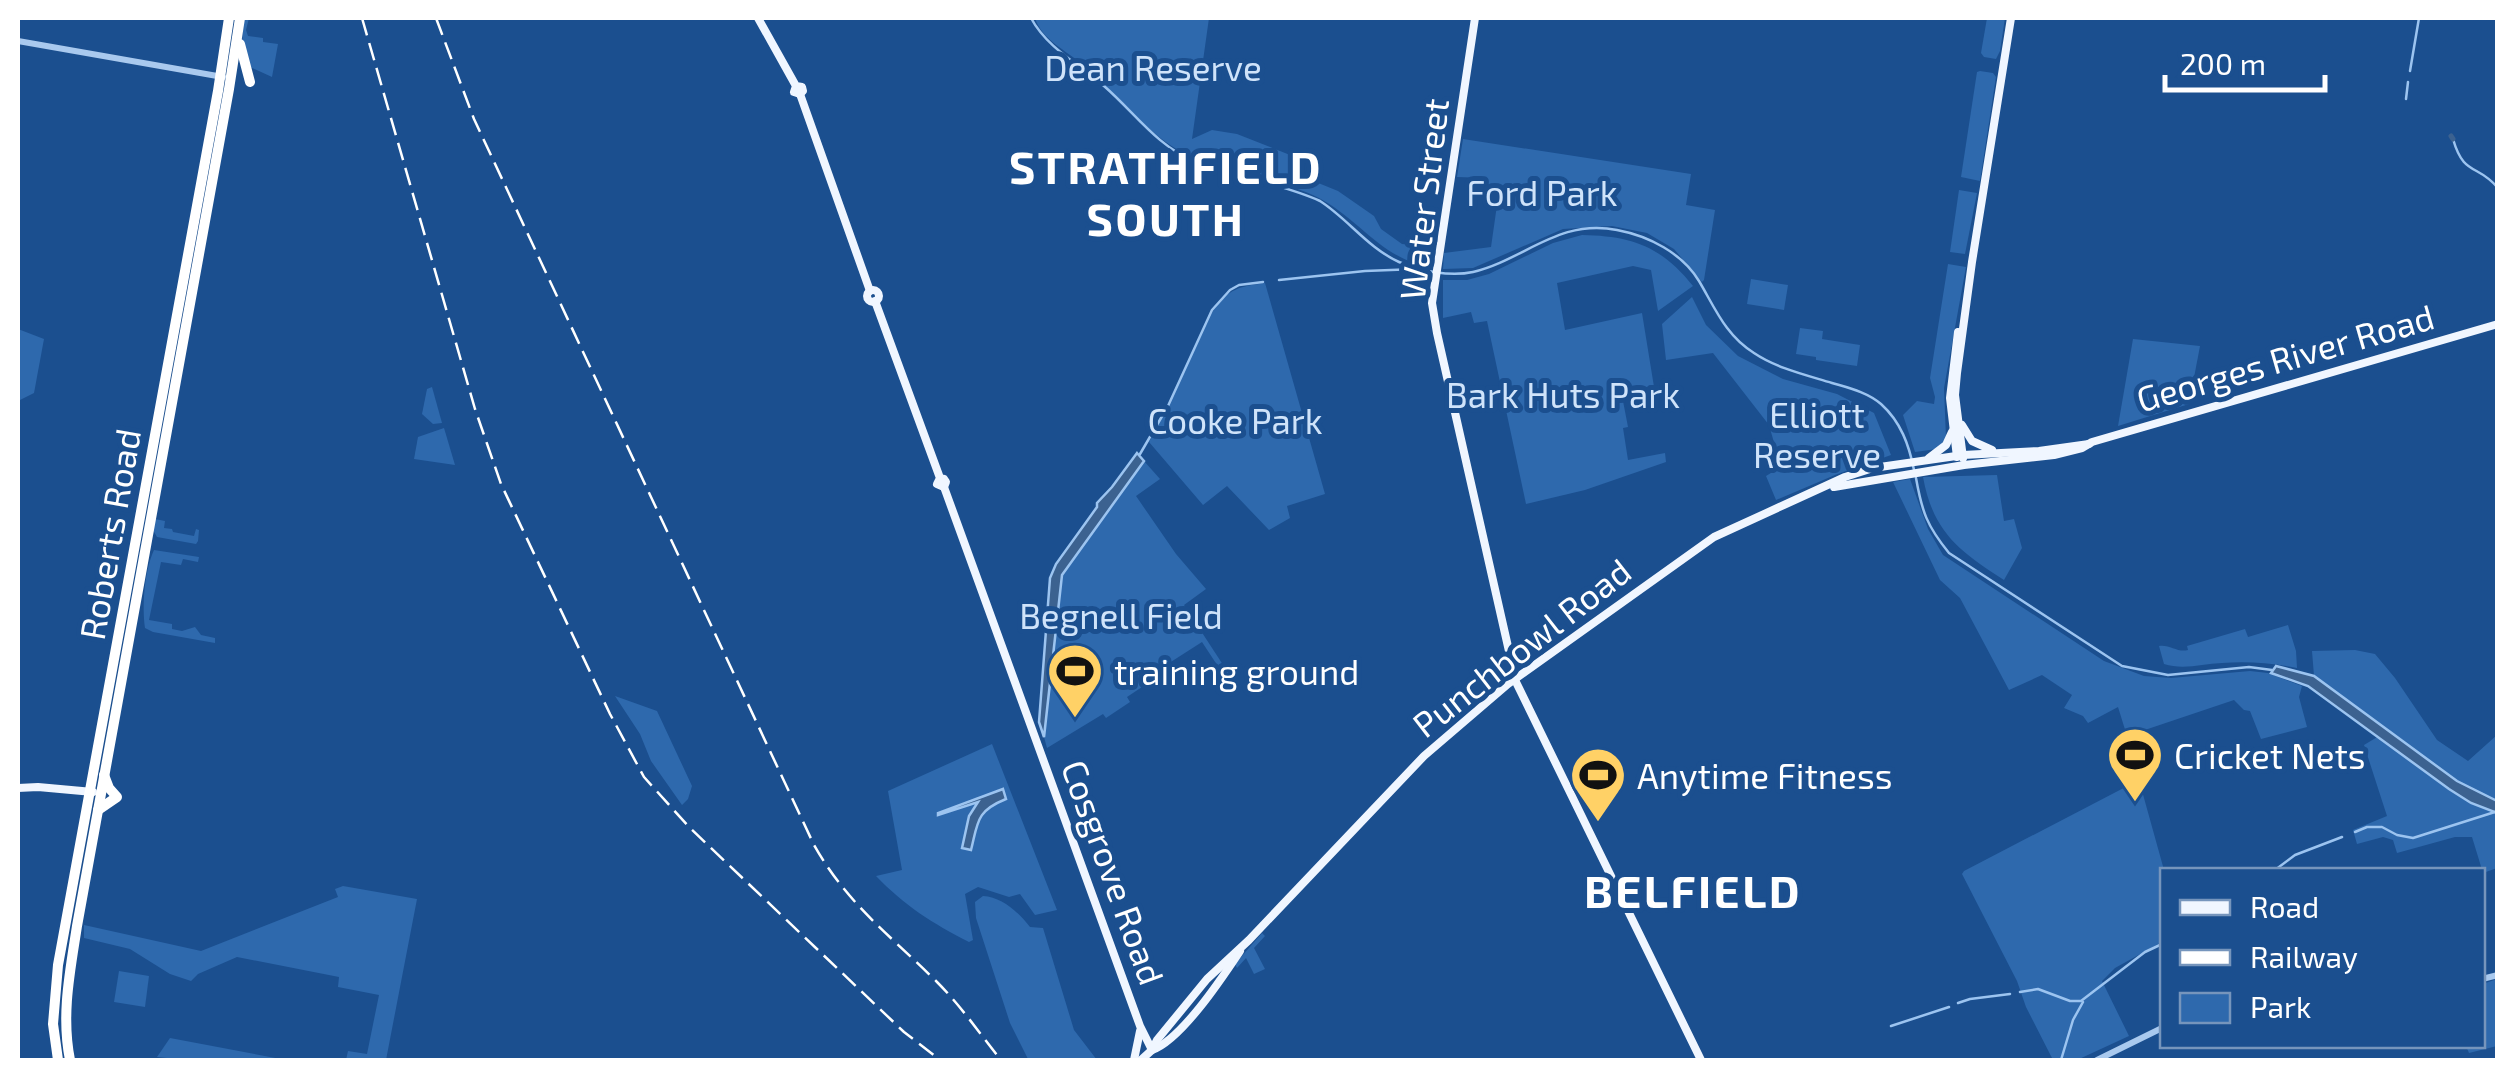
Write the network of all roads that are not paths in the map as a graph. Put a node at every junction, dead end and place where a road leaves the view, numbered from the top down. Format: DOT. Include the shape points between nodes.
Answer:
graph roads {
  1 [pos="229,18"];
  2 [pos="240,18"];
  3 [pos="758,18"];
  4 [pos="1475,18"];
  5 [pos="2011,18"];
  6 [pos="238,33"];
  7 [pos="18,41"];
  8 [pos="226,78"];
  9 [pos="250,82"];
  10 [pos="1972,262"];
  11 [pos="2498,324"];
  12 [pos="1958,416"];
  13 [pos="1953,427"];
  14 [pos="2089,444"];
  15 [pos="2004,452"];
  16 [pos="1923,460"];
  17 [pos="1959,460"];
  18 [pos="1820,490"];
  19 [pos="1515,678"];
  20 [pos="104,774"];
  21 [pos="18,788"];
  22 [pos="93,796"];
  23 [pos="98,811"];
  24 [pos="1140,1026"];
  25 [pos="2160,1029"];
  26 [pos="1152,1050"];
  27 [pos="58,1060"];
  28 [pos="70,1060"];
  29 [pos="1137,1060"];
  30 [pos="1701,1060"];
  31 [pos="2098,1060"];
  1 -- 8 [label="highway, Roberts Road"];
  2 -- 6 [label="highway, Roberts Road"];
  3 -- 24 [label="main road, Cosgrove Road" via="798,90 870,290 879,293 875,301"];
  4 -- 19 [label="main road, Water Street" via="1432,308"];
  5 -- 10 [label="main road"];
  6 -- 8 [label="highway, Roberts Road"];
  6 -- 9 [label="highway"];
  7 -- 8 [label="street"];
  8 -- 20 [label="highway, Roberts Road"];
  8 -- 22 [label="highway, Roberts Road"];
  10 -- 12 [label="main road"];
  10 -- 13 [label="main road" via="1951,378"];
  11 -- 14 [label="main road, Georges River Road"];
  12 -- 15 [label="main road" via="1972,440"];
  12 -- 17 [label="main road"];
  13 -- 16 [label="main road" via="1946,445"];
  13 -- 17 [label="main road"];
  14 -- 15 [label="main road, Georges River Road"];
  14 -- 17 [label="main road, Georges River Road" via="2054,455"];
  15 -- 17 [label="main road, Georges River Road"];
  16 -- 17 [label="main road, Punchbowl Road"];
  16 -- 18 [label="main road, Punchbowl Road" via="1857,473"];
  17 -- 18 [label="main road, Punchbowl Road"];
  18 -- 19 [label="main road, Punchbowl Road" via="1719,534"];
  19 -- 26 [label="main road, Punchbowl Road" via="1424,756 1207,978"];
  19 -- 30 [label="main road, Water Street"];
  20 -- 22 [label="highway, Roberts Road"];
  20 -- 23 [label="highway" via="116,797"];
  21 -- 22 [label="main road"];
  22 -- 23 [label="highway, Roberts Road"];
  22 -- 27 [label="highway, Roberts Road" via="55,988"];
  23 -- 28 [label="highway, Roberts Road" via="66,991"];
  24 -- 26 [label="main road, Cosgrove Road"];
  24 -- 29 [label="main road"];
  25 -- 31 [label="street"];
  26 -- 29 [label="main road, Punchbowl Road"];
}
